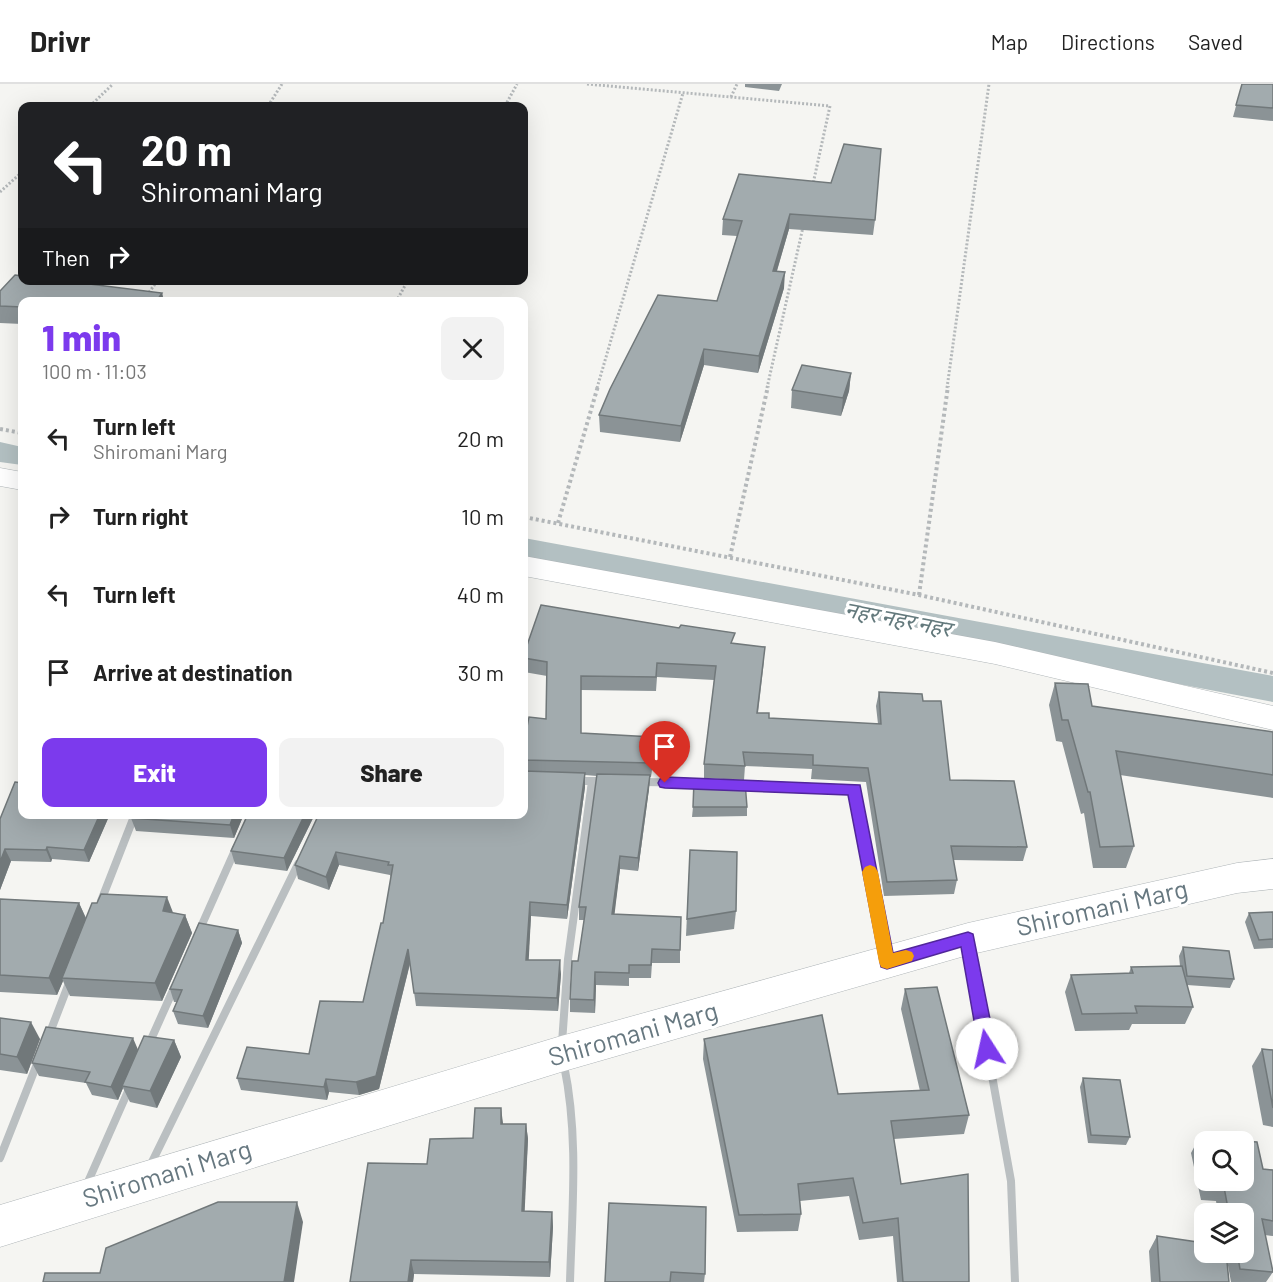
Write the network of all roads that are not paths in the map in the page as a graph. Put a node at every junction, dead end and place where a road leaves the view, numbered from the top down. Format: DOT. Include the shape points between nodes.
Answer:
graph roads {
  1 [pos="0,477"];
  2 [pos="18,480"];
  3 [pos="528,567"];
  4 [pos="1273,718"];
  5 [pos="569,780"];
  6 [pos="591,781"];
  7 [pos="613,782"];
  8 [pos="634,782"];
  9 [pos="711,783"];
  10 [pos="734,784"];
  11 [pos="133,819"];
  12 [pos="241,836"];
  13 [pos="302,856"];
  14 [pos="1273,874"];
  15 [pos="96,914"];
  16 [pos="198,933"];
  17 [pos="968,939"];
  18 [pos="887,962"];
  19 [pos="74,970"];
  20 [pos="179,976"];
  21 [pos="44,1047"];
  22 [pos="146,1051"];
  23 [pos="561,1054"];
  24 [pos="39,1059"];
  25 [pos="132,1083"];
  26 [pos="0,1158"];
  27 [pos="142,1182"];
  28 [pos="79,1201"];
  29 [pos="0,1226"];
  30 [pos="570,1282"];
  31 [pos="1015,1282"];
  1 -- 2 [label="street"];
  3 -- 4 [label="street" via="995,653"];
  5 -- 6 [label="street"];
  6 -- 7 [label="street"];
  6 -- 23 [label="street" via="568,959"];
  8 -- 9 [label="street"];
  10 -- 18 [label="street" via="855,789"];
  11 -- 15 [label="street"];
  12 -- 16 [label="street"];
  13 -- 27 [label="street"];
  14 -- 17 [label="street, Shiromani Marg" via="1237,878"];
  17 -- 18 [label="street, Shiromani Marg"];
  17 -- 31 [label="street" via="1011,1181"];
  18 -- 23 [label="street, Shiromani Marg"];
  19 -- 21 [label="street"];
  20 -- 22 [label="street"];
  23 -- 27 [label="street, Shiromani Marg"];
  23 -- 30 [label="street" via="572,1102"];
  24 -- 26 [label="street"];
  25 -- 28 [label="street"];
  27 -- 28 [label="street, Shiromani Marg"];
  28 -- 29 [label="street, Shiromani Marg"];
}
